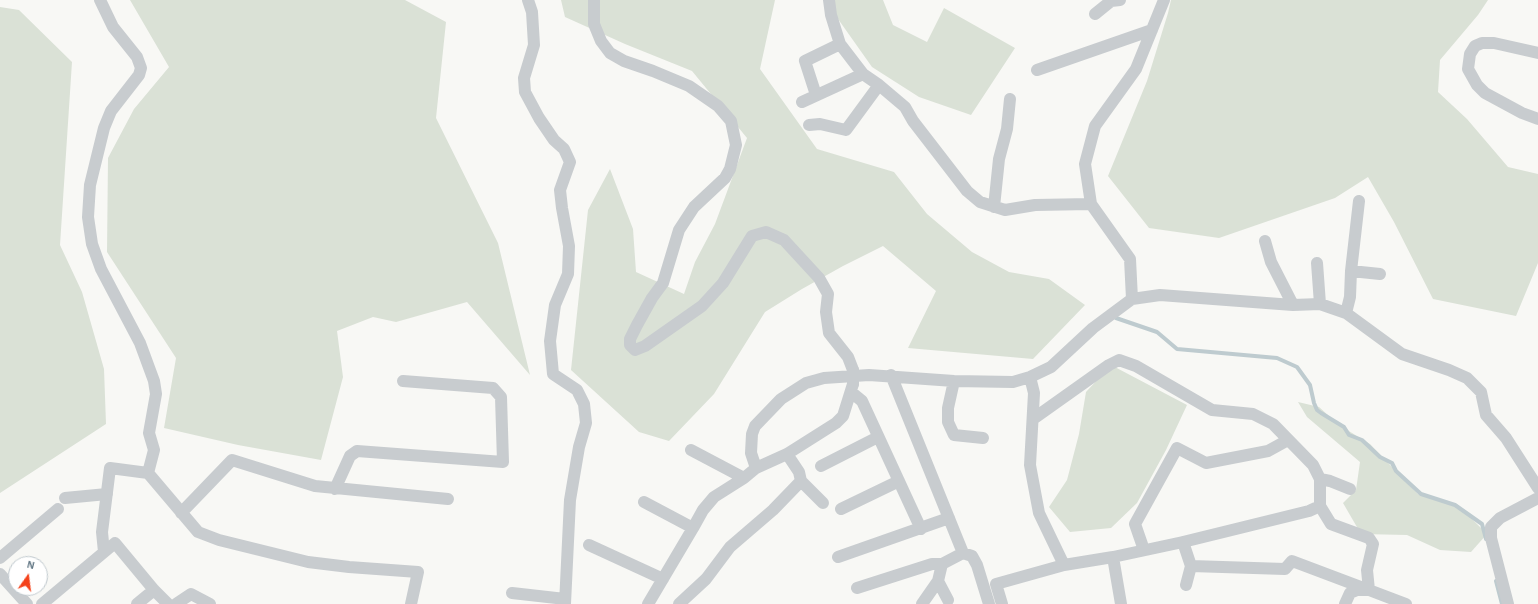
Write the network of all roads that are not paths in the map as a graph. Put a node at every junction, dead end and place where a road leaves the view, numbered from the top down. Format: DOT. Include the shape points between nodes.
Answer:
graph roads {
  1 [pos="100,0"];
  2 [pos="528,0"];
  3 [pos="594,0"];
  4 [pos="829,0"];
  5 [pos="1120,0"];
  6 [pos="1164,0"];
  7 [pos="1095,14"];
  8 [pos="1152,30"];
  9 [pos="840,44"];
  10 [pos="1538,53"];
  11 [pos="1037,70"];
  12 [pos="863,74"];
  13 [pos="879,84"];
  14 [pos="816,95"];
  15 [pos="1010,100"];
  16 [pos="802,102"];
  17 [pos="1538,119"];
  18 [pos="810,125"];
  19 [pos="1359,201"];
  20 [pos="1091,204"];
  21 [pos="994,207"];
  22 [pos="1266,241"];
  23 [pos="1317,263"];
  24 [pos="1351,271"];
  25 [pos="1380,274"];
  26 [pos="1132,299"];
  27 [pos="1320,304"];
  28 [pos="1292,305"];
  29 [pos="1346,313"];
  30 [pos="891,375"];
  31 [pos="1030,377"];
  32 [pos="403,381"];
  33 [pos="954,381"];
  34 [pos="852,388"];
  35 [pos="1033,419"];
  36 [pos="878,436"];
  37 [pos="983,438"];
  38 [pos="1288,440"];
  39 [pos="692,450"];
  40 [pos="787,454"];
  41 [pos="821,466"];
  42 [pos="756,468"];
  43 [pos="148,473"];
  44 [pos="744,478"];
  45 [pos="1320,479"];
  46 [pos="800,481"];
  47 [pos="900,481"];
  48 [pos="1538,488"];
  49 [pos="335,489"];
  50 [pos="1350,490"];
  51 [pos="107,494"];
  52 [pos="65,498"];
  53 [pos="1538,498"];
  54 [pos="448,499"];
  55 [pos="644,502"];
  56 [pos="823,503"];
  57 [pos="1320,506"];
  58 [pos="58,509"];
  59 [pos="841,509"];
  60 [pos="181,513"];
  61 [pos="949,518"];
  62 [pos="693,528"];
  63 [pos="921,528"];
  64 [pos="1184,542"];
  65 [pos="589,545"];
  66 [pos="1144,550"];
  67 [pos="104,552"];
  68 [pos="963,553"];
  69 [pos="838,557"];
  70 [pos="1112,557"];
  71 [pos="0,558"];
  72 [pos="942,564"];
  73 [pos="1064,565"];
  74 [pos="1192,566"];
  75 [pos="0,574"];
  76 [pos="663,579"];
  77 [pos="938,581"];
  78 [pos="1186,585"];
  79 [pos="857,588"];
  80 [pos="154,590"];
  81 [pos="1369,590"];
  82 [pos="512,593"];
  83 [pos="948,600"];
  84 [pos="565,602"];
  85 [pos="26,604"];
  86 [pos="42,604"];
  87 [pos="137,604"];
  88 [pos="168,604"];
  89 [pos="176,604"];
  90 [pos="210,604"];
  91 [pos="411,604"];
  92 [pos="648,604"];
  93 [pos="679,604"];
  94 [pos="922,604"];
  95 [pos="989,604"];
  96 [pos="1002,604"];
  97 [pos="1121,604"];
  98 [pos="1345,604"];
  99 [pos="1406,604"];
  100 [pos="1508,604"];
  1 -- 43 [label="street" via="113,27 137,57 141,68 111,111 104,128 90,185 88,217 92,244 102,270 140,343 154,381 156,394 149,433 154,450"];
  2 -- 84 [label="street" via="532,12 534,45 524,78 526,92 539,118 554,140 564,149 570,162 560,190 569,246 568,274 555,305 550,342 553,374 577,390 584,404 586,422 570,500"];
  3 -- 34 [label="street, bridge" via="594,24 601,41 610,53 689,86 718,106 731,121 736,145 725,178 694,207 679,230 664,283 637,325 630,345 635,350 645,346 702,306 723,283 752,236 766,232 784,240 819,278 828,294 826,312 829,333 848,357 853,370"];
  4 -- 9 [label="street" via="830,15"];
  5 -- 7 [label="street" via="1111,1"];
  6 -- 8 [label="street"];
  8 -- 11 [label="street"];
  8 -- 20 [label="street" via="1136,69 1095,126 1086,164"];
  9 -- 12 [label="street"];
  9 -- 14 [label="street" via="805,62"];
  10 -- 17 [label="street" via="1494,43 1482,43 1475,46 1470,54 1468,68 1477,85 1485,93"];
  12 -- 13 [label="street"];
  12 -- 14 [label="street"];
  13 -- 18 [label="street" via="846,130 820,124"];
  13 -- 21 [label="street" via="905,107 967,191 980,202"];
  14 -- 16 [label="street"];
  15 -- 21 [label="street" via="1007,129 999,159"];
  19 -- 24 [label="street"];
  20 -- 21 [label="street" via="1035,204 1005,210"];
  20 -- 26 [label="street" via="1130,259"];
  22 -- 28 [label="street" via="1271,262"];
  23 -- 27 [label="street"];
  24 -- 25 [label="street"];
  24 -- 29 [label="street" via="1350,297"];
  26 -- 28 [label="street" via="1160,295"];
  26 -- 31 [label="street" via="1093,328 1050,367"];
  27 -- 28 [label="street"];
  27 -- 29 [label="street"];
  29 -- 48 [label="street" via="1402,354 1467,378 1481,392 1486,415 1506,438"];
  30 -- 33 [label="street"];
  30 -- 42 [label="street" via="824,378 806,383 781,400 755,426 752,434 751,453"];
  30 -- 61 [label="street"];
  31 -- 33 [label="street" via="1014,382"];
  31 -- 35 [label="street" via="1034,393"];
  32 -- 49 [label="street" via="493,388 501,397 503,462 357,451 350,456"];
  33 -- 37 [label="street" via="948,408 948,422 954,434"];
  34 -- 36 [label="street" via="862,401"];
  34 -- 40 [label="street" via="843,416"];
  35 -- 38 [label="street" via="1119,360 1136,366 1212,410 1253,414 1273,424"];
  35 -- 73 [label="street" via="1030,465 1039,513"];
  36 -- 41 [label="street"];
  36 -- 47 [label="street"];
  38 -- 45 [label="street" via="1312,464"];
  38 -- 66 [label="street" via="1268,451 1206,463 1177,448 1136,524"];
  39 -- 44 [label="street"];
  40 -- 42 [label="street"];
  40 -- 46 [label="street" via="799,472"];
  42 -- 44 [label="street"];
  43 -- 51 [label="street" via="110,468"];
  43 -- 60 [label="street"];
  44 -- 62 [label="street" via="714,497"];
  45 -- 50 [label="street"];
  45 -- 57 [label="street"];
  46 -- 56 [label="street"];
  46 -- 93 [label="street" via="773,510 730,547 706,579"];
  47 -- 59 [label="street"];
  47 -- 63 [label="street"];
  49 -- 54 [label="street"];
  49 -- 60 [label="street" via="315,486 232,460"];
  51 -- 52 [label="street"];
  51 -- 67 [label="street" via="102,532"];
  53 -- 100 [label="street" via="1500,518 1492,527 1491,538"];
  55 -- 62 [label="street"];
  57 -- 64 [label="street" via="1309,511"];
  57 -- 81 [label="street" via="1331,524 1369,538 1373,544 1367,570"];
  58 -- 71 [label="street"];
  60 -- 91 [label="street" via="198,532 218,540 308,562 418,572"];
  61 -- 63 [label="street"];
  61 -- 68 [label="street"];
  62 -- 76 [label="street"];
  63 -- 69 [label="street"];
  64 -- 66 [label="street"];
  64 -- 74 [label="street"];
  65 -- 76 [label="street"];
  66 -- 70 [label="street"];
  67 -- 80 [label="street" via="115,543"];
  67 -- 86 [label="street"];
  68 -- 72 [label="street"];
  68 -- 95 [label="street" via="972,556 977,565"];
  70 -- 73 [label="street"];
  70 -- 97 [label="street"];
  72 -- 77 [label="street"];
  72 -- 79 [label="street" via="932,564"];
  73 -- 96 [label="street" via="996,584"];
  74 -- 78 [label="street"];
  74 -- 81 [label="street" via="1285,568 1292,561"];
  75 -- 85 [label="street"];
  76 -- 92 [label="street"];
  77 -- 83 [label="street"];
  77 -- 94 [label="street"];
  80 -- 87 [label="street"];
  80 -- 88 [label="street"];
  81 -- 98 [label="street" via="1350,593"];
  81 -- 99 [label="street"];
  82 -- 84 [label="street"];
  89 -- 90 [label="street" via="191,594"];
}
